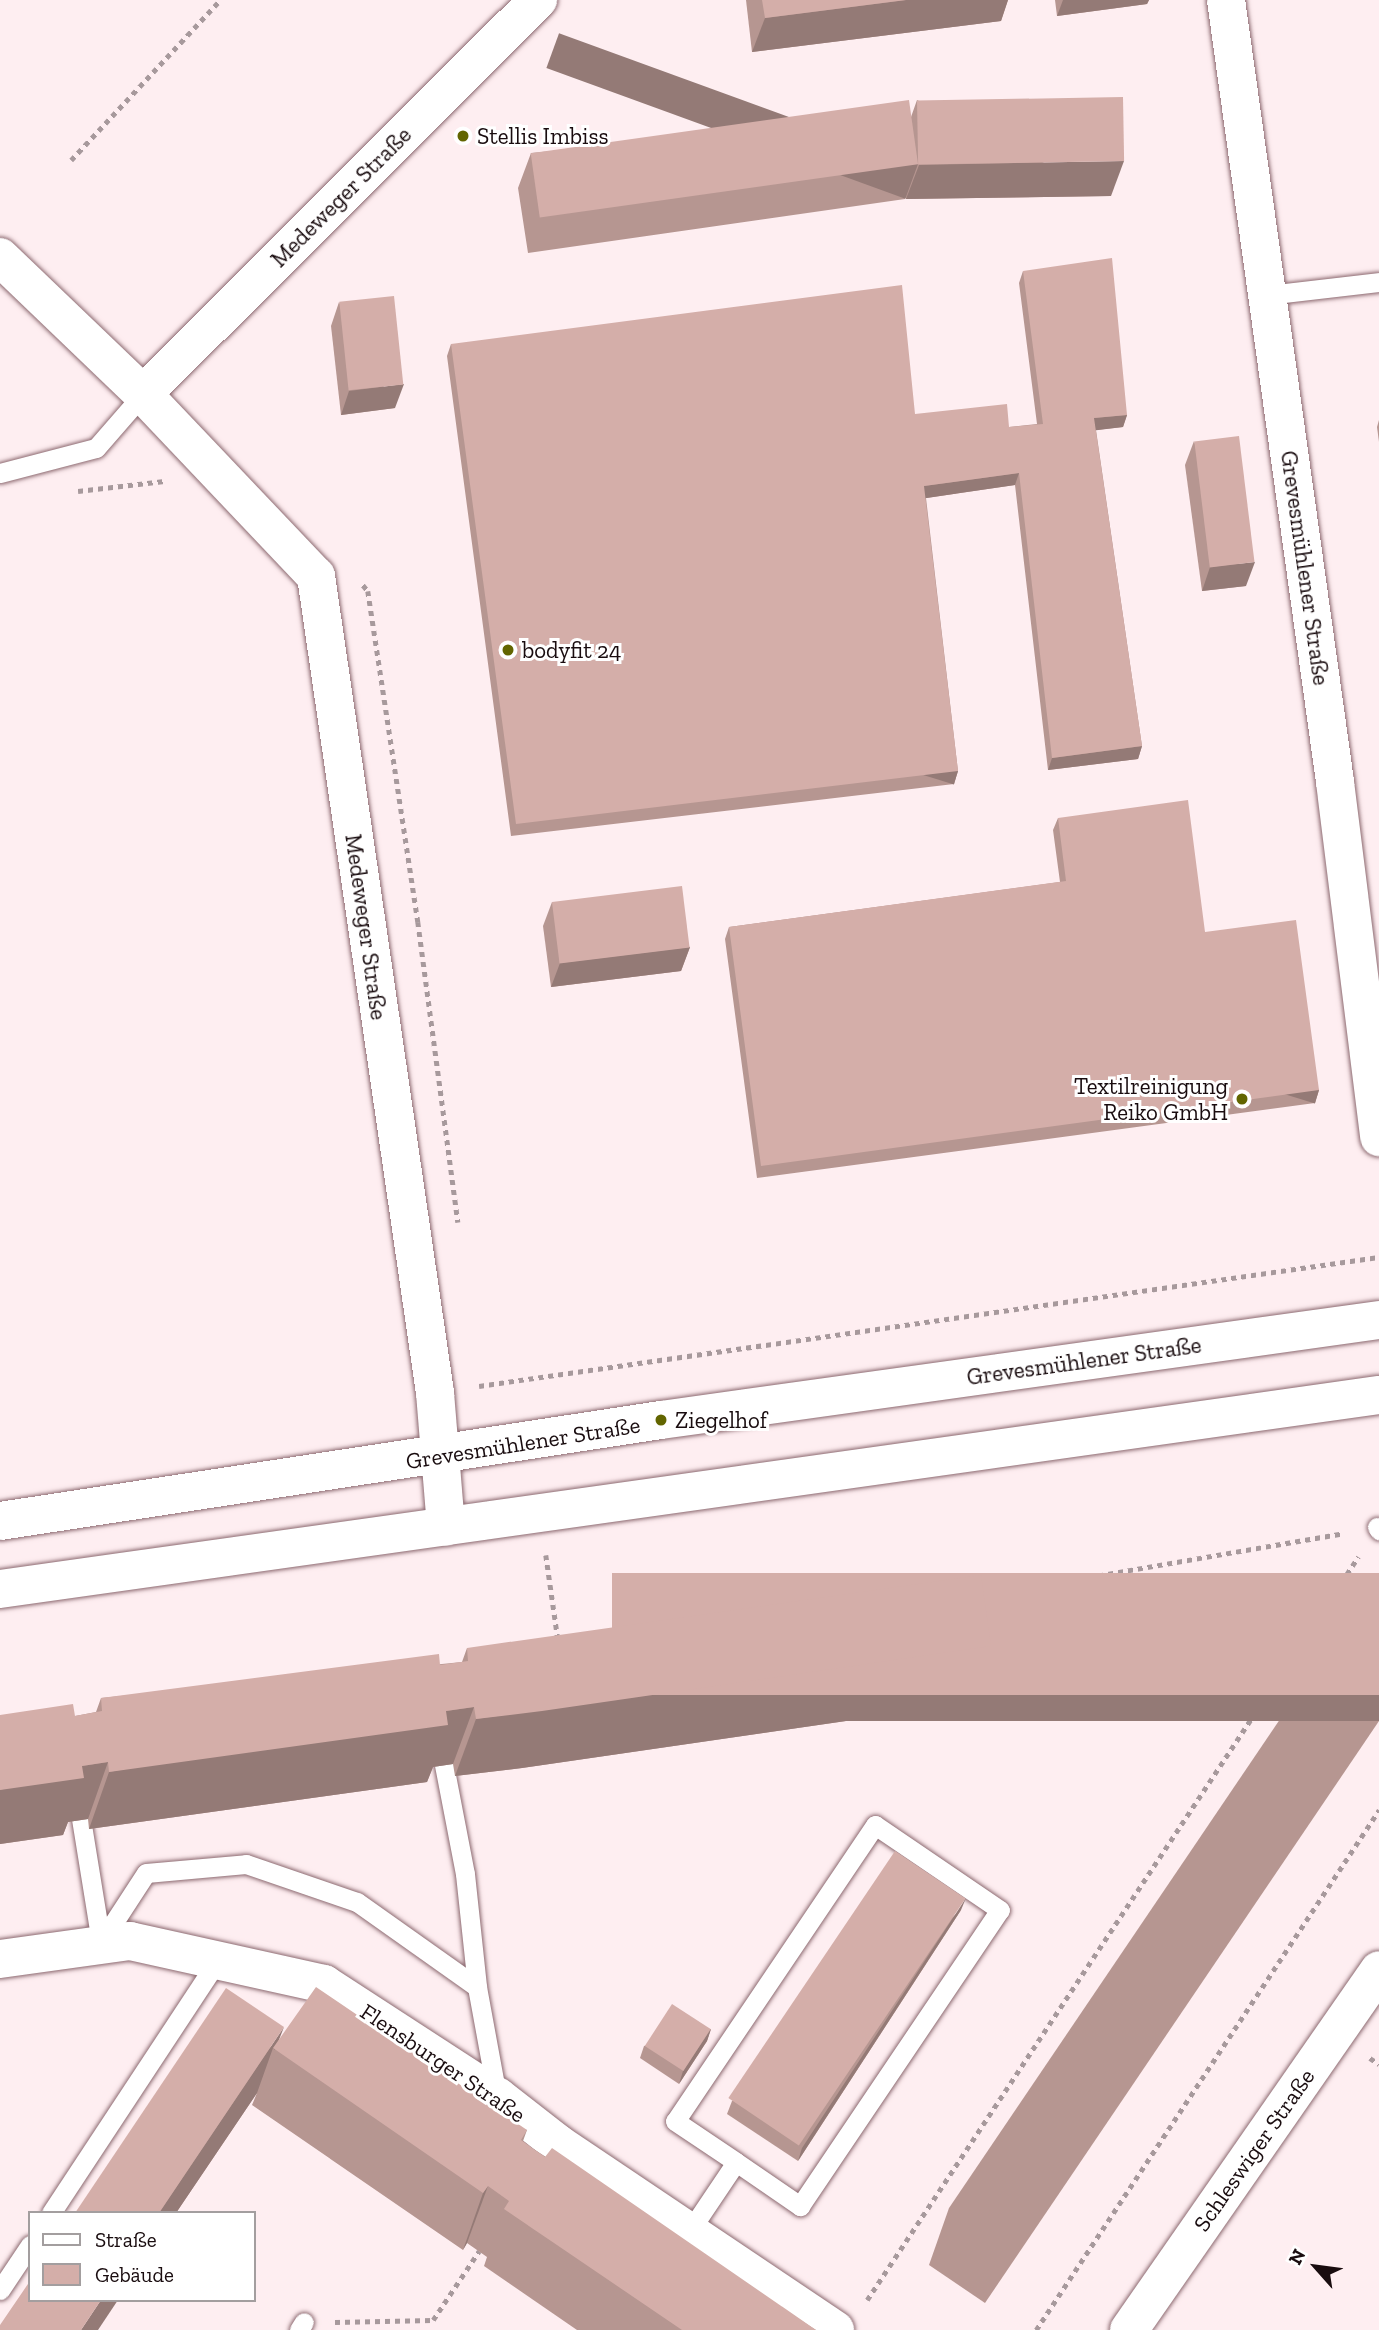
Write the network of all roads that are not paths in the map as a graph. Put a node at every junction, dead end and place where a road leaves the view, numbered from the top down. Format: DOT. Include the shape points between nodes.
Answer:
graph roads {
  1 [pos="538,0"];
  2 [pos="1226,0"];
  3 [pos="0,257"];
  4 [pos="1379,282"];
  5 [pos="1267,295"];
  6 [pos="143,394"];
  7 [pos="0,473"];
  8 [pos="1379,1138"];
  9 [pos="1379,1320"];
  10 [pos="1379,1395"];
  11 [pos="440,1457"];
  12 [pos="0,1521"];
  13 [pos="446,1527"];
  14 [pos="0,1589"];
  15 [pos="434,1716"];
  16 [pos="74,1774"];
  17 [pos="101,1942"];
  18 [pos="0,1959"];
  19 [pos="218,1961"];
  20 [pos="1379,1970"];
  21 [pos="477,1987"];
  22 [pos="498,2097"];
  23 [pos="736,2162"];
  24 [pos="52,2211"];
  25 [pos="689,2232"];
  26 [pos="28,2248"];
  27 [pos="0,2290"];
  28 [pos="849,2318"];
  29 [pos="1129,2330"];
  1 -- 6 [label="street, Medeweger Straße"];
  2 -- 5 [label="street, Grevesmühlener Straße"];
  3 -- 6 [label="street, Medeweger Straße"];
  4 -- 5 [label="lane"];
  5 -- 8 [label="street, Grevesmühlener Straße"];
  6 -- 7 [label="lane" via="96,447"];
  6 -- 11 [label="street, Medeweger Straße" via="316,576 435,1393"];
  9 -- 11 [label="street, Grevesmühlener Straße" via="661,1420"];
  10 -- 13 [label="street"];
  11 -- 12 [label="street, Grevesmühlener Straße"];
  11 -- 13 [label="street, Medeweger Straße"];
  13 -- 14 [label="street"];
  15 -- 21 [label="lane" via="466,1874"];
  16 -- 17 [label="lane"];
  17 -- 18 [label="street, Flensburger Straße"];
  17 -- 19 [label="street, Flensburger Straße" via="130,1941"];
  17 -- 21 [label="lane" via="146,1873 246,1864 357,1902"];
  19 -- 22 [label="street, Flensburger Straße" via="324,1983"];
  19 -- 24 [label="lane"];
  20 -- 29 [label="street, Schleswiger Straße"];
  21 -- 22 [label="lane"];
  22 -- 25 [label="street, Flensburger Straße"];
  23 -- 23 [label="lane" via="800,2206 1000,1910 875,1825 675,2121"];
  23 -- 25 [label="lane"];
  25 -- 28 [label="street, Flensburger Straße"];
  26 -- 27 [label="lane"];
}
